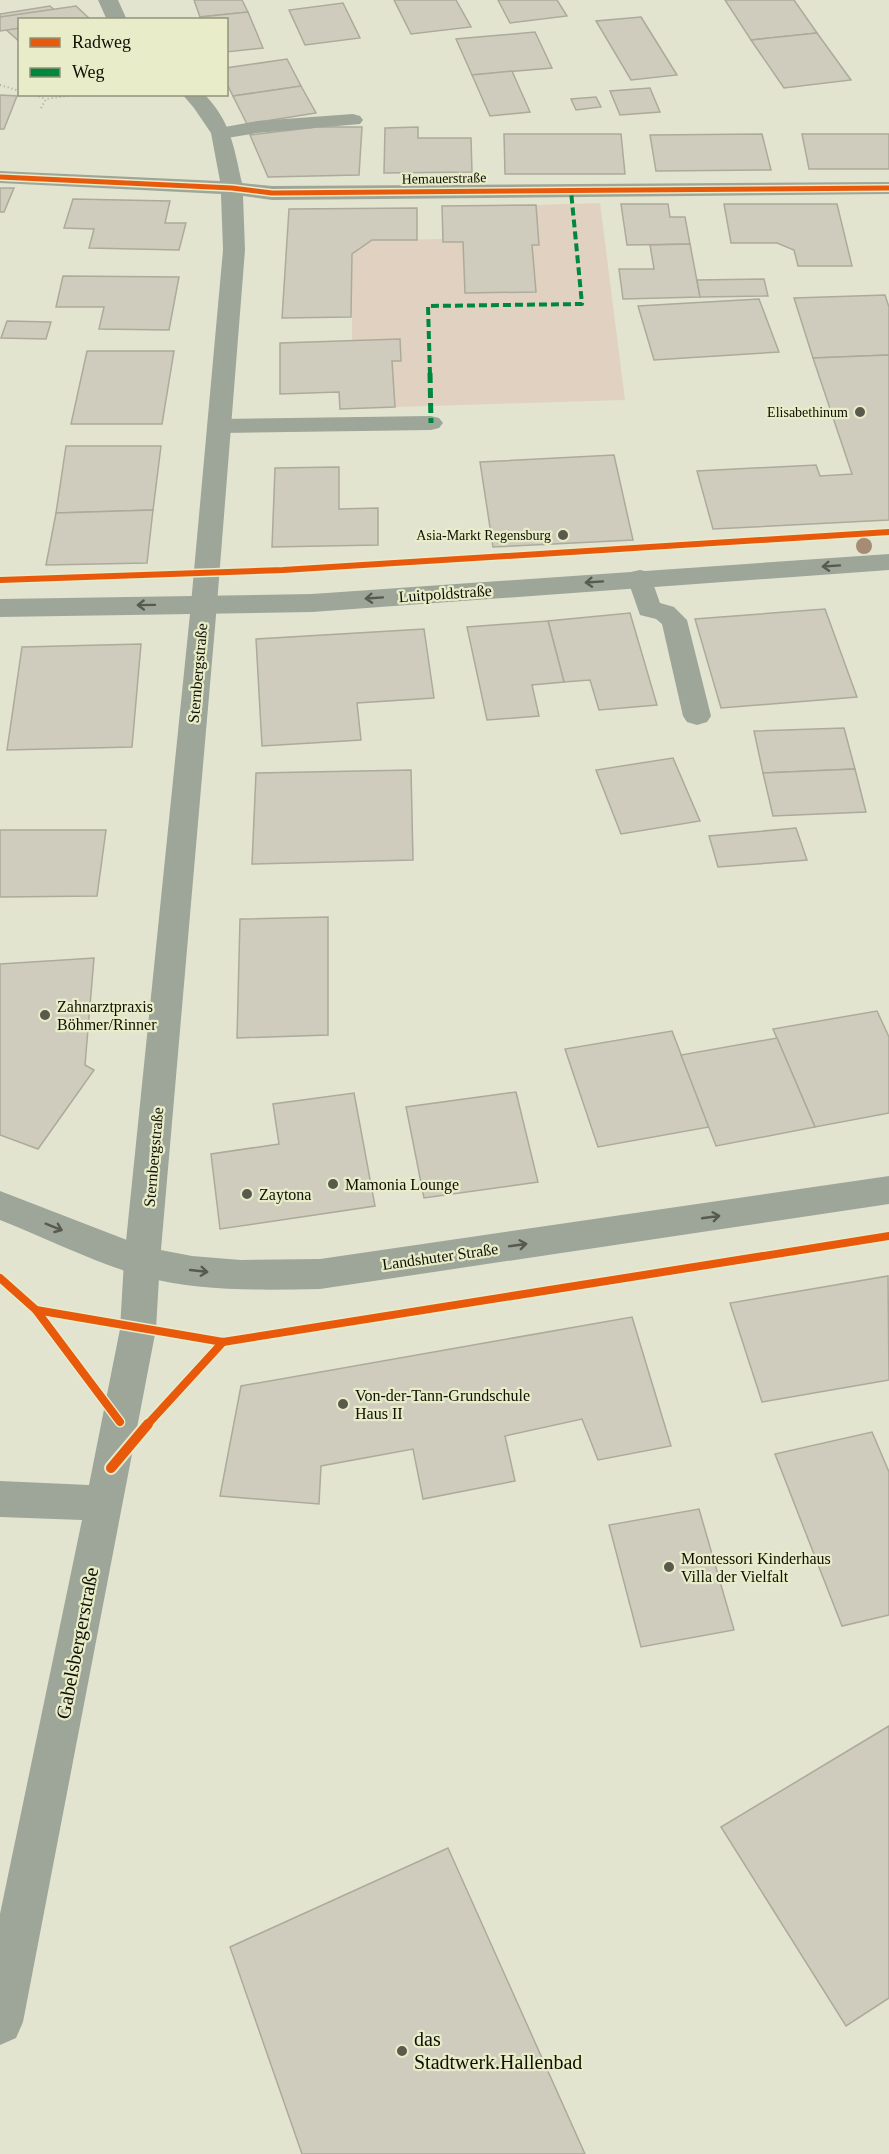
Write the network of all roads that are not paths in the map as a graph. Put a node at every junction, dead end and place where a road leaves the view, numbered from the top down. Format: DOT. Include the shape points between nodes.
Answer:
graph roads {
  1 [pos="108,0"];
  2 [pos="116,18"];
  3 [pos="194,96"];
  4 [pos="354,120"];
  5 [pos="221,133"];
  6 [pos="0,177"];
  7 [pos="232,188"];
  8 [pos="889,189"];
  9 [pos="431,423"];
  10 [pos="219,426"];
  11 [pos="889,562"];
  12 [pos="640,578"];
  13 [pos="204,604"];
  14 [pos="0,608"];
  15 [pos="697,716"];
  16 [pos="889,1190"];
  17 [pos="0,1205"];
  18 [pos="142,1261"];
  19 [pos="0,1499"];
  20 [pos="105,1503"];
  21 [pos="0,2022"];
  1 -- 2 [label="street"];
  3 -- 5 [label="street, Sternbergstraße"];
  4 -- 5 [label="lane"];
  5 -- 7 [label="street, Sternbergstraße"];
  6 -- 7 [label="street, Hemauerstraße"];
  7 -- 8 [label="street, Hemauerstraße" via="272,193"];
  7 -- 10 [label="street, Sternbergstraße" via="234,250"];
  9 -- 10 [label="lane"];
  10 -- 13 [label="street, Sternbergstraße"];
  11 -- 12 [label="street, Luitpoldstraße, one-way"];
  12 -- 13 [label="street, Luitpoldstraße, one-way" via="312,603"];
  12 -- 15 [label="lane" via="650,609 674,620"];
  13 -- 14 [label="street, Luitpoldstraße, one-way"];
  13 -- 18 [label="street, Sternbergstraße"];
  18 -- 16 [label="street, Landshuter Straße, one-way" via="241,1275 320,1274"];
  17 -- 18 [label="street, Landshuter Straße, one-way"];
  18 -- 20 [label="street, Gabelsbergerstraße" via="138,1329"];
  19 -- 20 [label="street"];
  20 -- 21 [label="street, Gabelsbergerstraße"];
}
